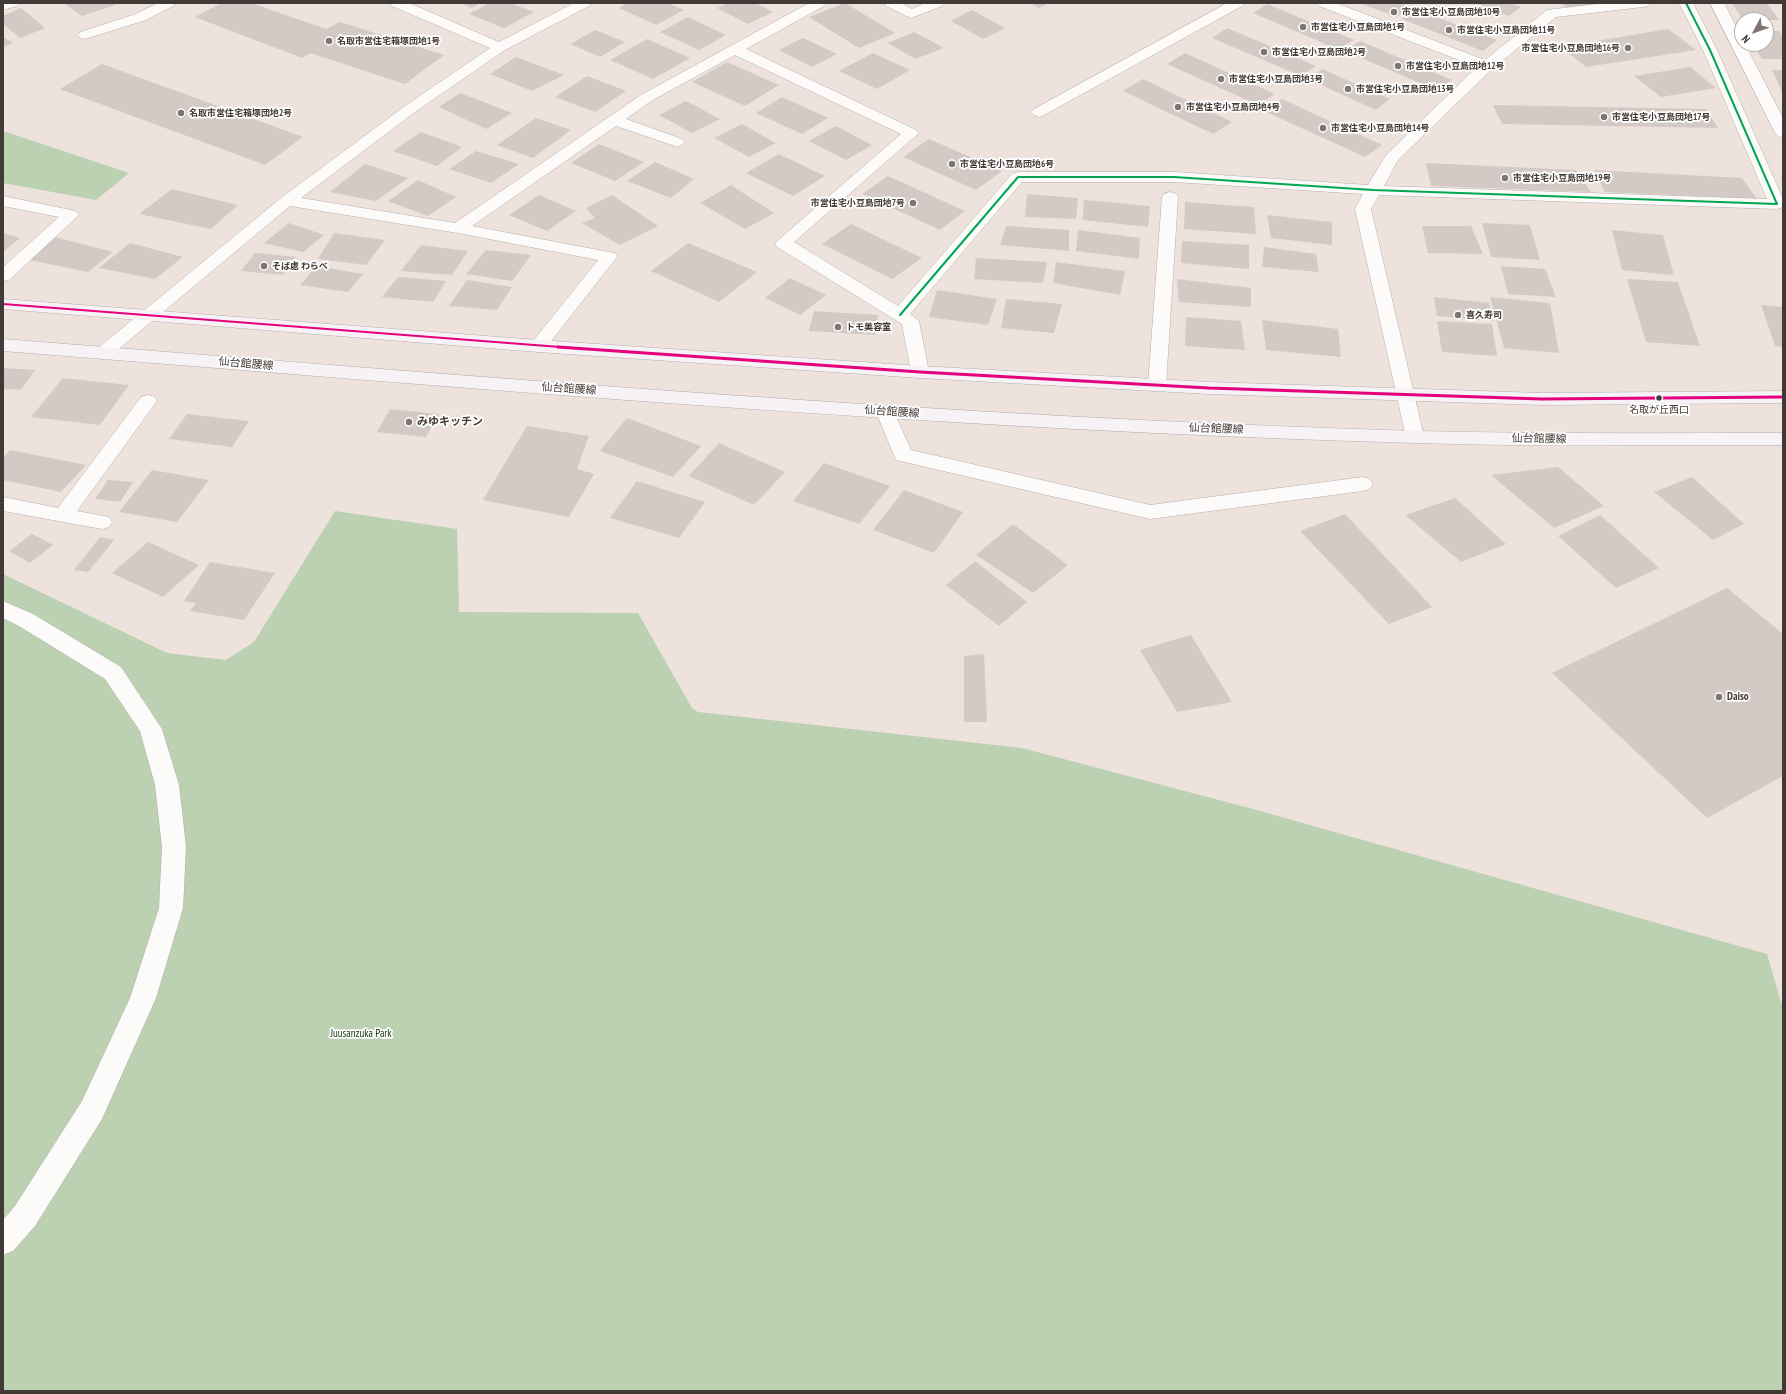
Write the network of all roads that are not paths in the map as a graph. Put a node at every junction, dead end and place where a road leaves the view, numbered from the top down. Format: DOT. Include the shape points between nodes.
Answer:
graph roads {
  1 [pos="12,3"];
  2 [pos="168,3"];
  3 [pos="397,3"];
  4 [pos="584,3"];
  5 [pos="819,3"];
  6 [pos="891,3"];
  7 [pos="937,3"];
  8 [pos="1237,3"];
  9 [pos="1324,3"];
  10 [pos="1643,3"];
  11 [pos="1686,3"];
  12 [pos="1717,3"];
  13 [pos="3,6"];
  14 [pos="86,35"];
  15 [pos="500,47"];
  16 [pos="734,49"];
  17 [pos="1487,66"];
  18 [pos="1039,112"];
  19 [pos="614,120"];
  20 [pos="1783,133"];
  21 [pos="677,142"];
  22 [pos="1374,190"];
  23 [pos="1170,197"];
  24 [pos="3,201"];
  25 [pos="287,201"];
  26 [pos="458,228"];
  27 [pos="3,276"];
  28 [pos="3,304"];
  29 [pos="148,315"];
  30 [pos="900,315"];
  31 [pos="3,345"];
  32 [pos="538,346"];
  33 [pos="103,353"];
  34 [pos="920,372"];
  35 [pos="1157,385"];
  36 [pos="1404,395"];
  37 [pos="1783,397"];
  38 [pos="148,401"];
  39 [pos="885,412"];
  40 [pos="1415,437"];
  41 [pos="1783,439"];
  42 [pos="1363,484"];
  43 [pos="3,504"];
  44 [pos="63,516"];
  45 [pos="102,522"];
  46 [pos="3,609"];
  47 [pos="3,1241"];
  1 -- 13 [label="street"];
  2 -- 14 [label="street" via="141,17"];
  3 -- 15 [label="street"];
  4 -- 15 [label="street"];
  5 -- 16 [label="street"];
  6 -- 7 [label="street" via="911,14"];
  8 -- 18 [label="street"];
  9 -- 17 [label="street"];
  10 -- 17 [label="street" via="1552,13"];
  11 -- 22 [label="street" via="1710,50 1777,204"];
  12 -- 20 [label="street"];
  15 -- 25 [label="street" via="410,109"];
  16 -- 19 [label="street" via="646,98"];
  16 -- 30 [label="street" via="912,133 783,243"];
  17 -- 22 [label="street" via="1391,158"];
  19 -- 21 [label="street"];
  19 -- 26 [label="street"];
  22 -- 30 [label="street" via="1174,178 1018,177"];
  22 -- 36 [label="street" via="1363,209"];
  23 -- 35 [label="street"];
  24 -- 27 [label="street" via="71,215"];
  25 -- 26 [label="street"];
  25 -- 29 [label="street"];
  26 -- 32 [label="street" via="609,257"];
  28 -- 29 [label="main road"];
  29 -- 32 [label="main road"];
  29 -- 33 [label="street"];
  30 -- 34 [label="street" via="910,321"];
  31 -- 33 [label="main road, 仙台館腰線"];
  32 -- 34 [label="main road"];
  33 -- 39 [label="main road, 仙台館腰線"];
  34 -- 35 [label="main road"];
  35 -- 36 [label="main road"];
  36 -- 37 [label="main road" via="1541,399"];
  36 -- 40 [label="street"];
  38 -- 44 [label="street"];
  39 -- 40 [label="main road, 仙台館腰線"];
  39 -- 42 [label="street" via="904,455 1150,512"];
  40 -- 41 [label="main road, 仙台館腰線"];
  43 -- 44 [label="street"];
  44 -- 45 [label="street"];
  46 -- 47 [label="street" via="26,620 113,673 151,729 167,785 174,847 171,908 143,998 92,1110 25,1216"];
}
